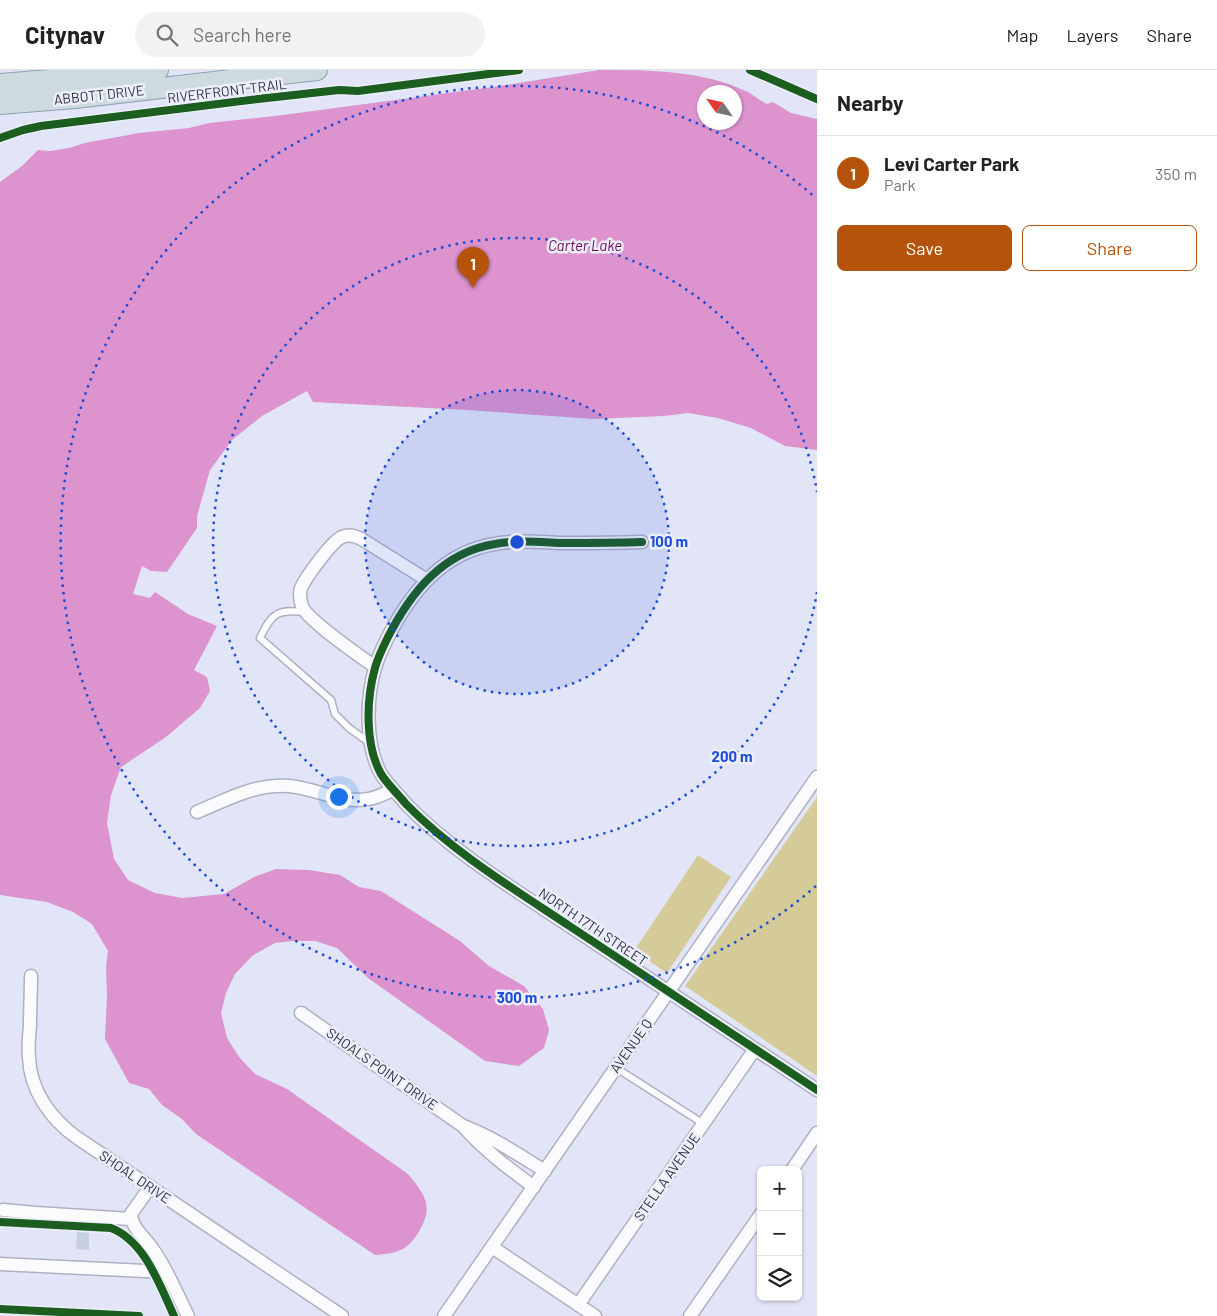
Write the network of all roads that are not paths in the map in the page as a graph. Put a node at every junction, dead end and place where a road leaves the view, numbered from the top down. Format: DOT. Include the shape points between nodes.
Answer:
graph roads {
  1 [pos="158,70"];
  2 [pos="317,70"];
  3 [pos="0,84"];
  4 [pos="0,104"];
  5 [pos="642,542"];
  6 [pos="426,580"];
  7 [pos="305,612"];
  8 [pos="375,667"];
  9 [pos="371,744"];
  10 [pos="817,777"];
  11 [pos="393,790"];
  12 [pos="197,812"];
  13 [pos="31,976"];
  14 [pos="668,992"];
  15 [pos="301,1013"];
  16 [pos="755,1049"];
  17 [pos="616,1068"];
  18 [pos="817,1090"];
  19 [pos="704,1124"];
  20 [pos="463,1126"];
  21 [pos="817,1133"];
  22 [pos="795,1166"];
  23 [pos="544,1171"];
  24 [pos="150,1187"];
  25 [pos="534,1187"];
  26 [pos="3,1210"];
  27 [pos="132,1220"];
  28 [pos="757,1220"];
  29 [pos="492,1247"];
  30 [pos="0,1264"];
  31 [pos="166,1272"];
  32 [pos="578,1304"];
  33 [pos="188,1316"];
  34 [pos="342,1316"];
  35 [pos="444,1316"];
  36 [pos="595,1316"];
  37 [pos="690,1316"];
  1 -- 3 [label="highway, ABBOTT DRIVE"];
  2 -- 4 [label="highway, ABBOTT DRIVE"];
  5 -- 6 [label="street, NORTH 17TH STREET" via="497,543 458,555"];
  6 -- 7 [label="street" via="358,537 340,538 305,581 300,594"];
  6 -- 8 [label="street, NORTH 17TH STREET" via="393,628"];
  7 -- 8 [label="street"];
  7 -- 9 [label="lane" via="279,612 266,625 260,638 331,700 335,714"];
  8 -- 9 [label="street, NORTH 17TH STREET" via="369,710"];
  9 -- 11 [label="street, NORTH 17TH STREET" via="382,775"];
  10 -- 14 [label="street, AVENUE Q"];
  11 -- 12 [label="street" via="357,800 289,786 270,786 254,789"];
  11 -- 14 [label="street, NORTH 17TH STREET" via="435,832 491,874"];
  13 -- 24 [label="street, SHOAL DRIVE" via="29,1058 36,1090 51,1115 69,1132"];
  14 -- 16 [label="street, NORTH 17TH STREET"];
  14 -- 17 [label="street, AVENUE Q"];
  15 -- 20 [label="street, SHOALS POINT DRIVE"];
  16 -- 18 [label="street, NORTH 17TH STREET"];
  16 -- 19 [label="street, STELLA AVENUE"];
  17 -- 19 [label="lane"];
  17 -- 23 [label="street, AVENUE Q"];
  19 -- 32 [label="street, STELLA AVENUE"];
  20 -- 23 [label="street, SHOALS POINT DRIVE" via="498,1142"];
  20 -- 25 [label="street, SHOALS POINT DRIVE" via="506,1167"];
  21 -- 22 [label="street"];
  23 -- 25 [label="street, AVENUE Q"];
  24 -- 27 [label="street" via="131,1214"];
  24 -- 34 [label="street, SHOAL DRIVE"];
  25 -- 29 [label="street, AVENUE Q"];
  26 -- 27 [label="street"];
  27 -- 31 [label="street"];
  28 -- 37 [label="street"];
  29 -- 32 [label="street"];
  29 -- 35 [label="street, AVENUE Q"];
  30 -- 31 [label="street"];
  31 -- 33 [label="street"];
  32 -- 36 [label="street"];
}
